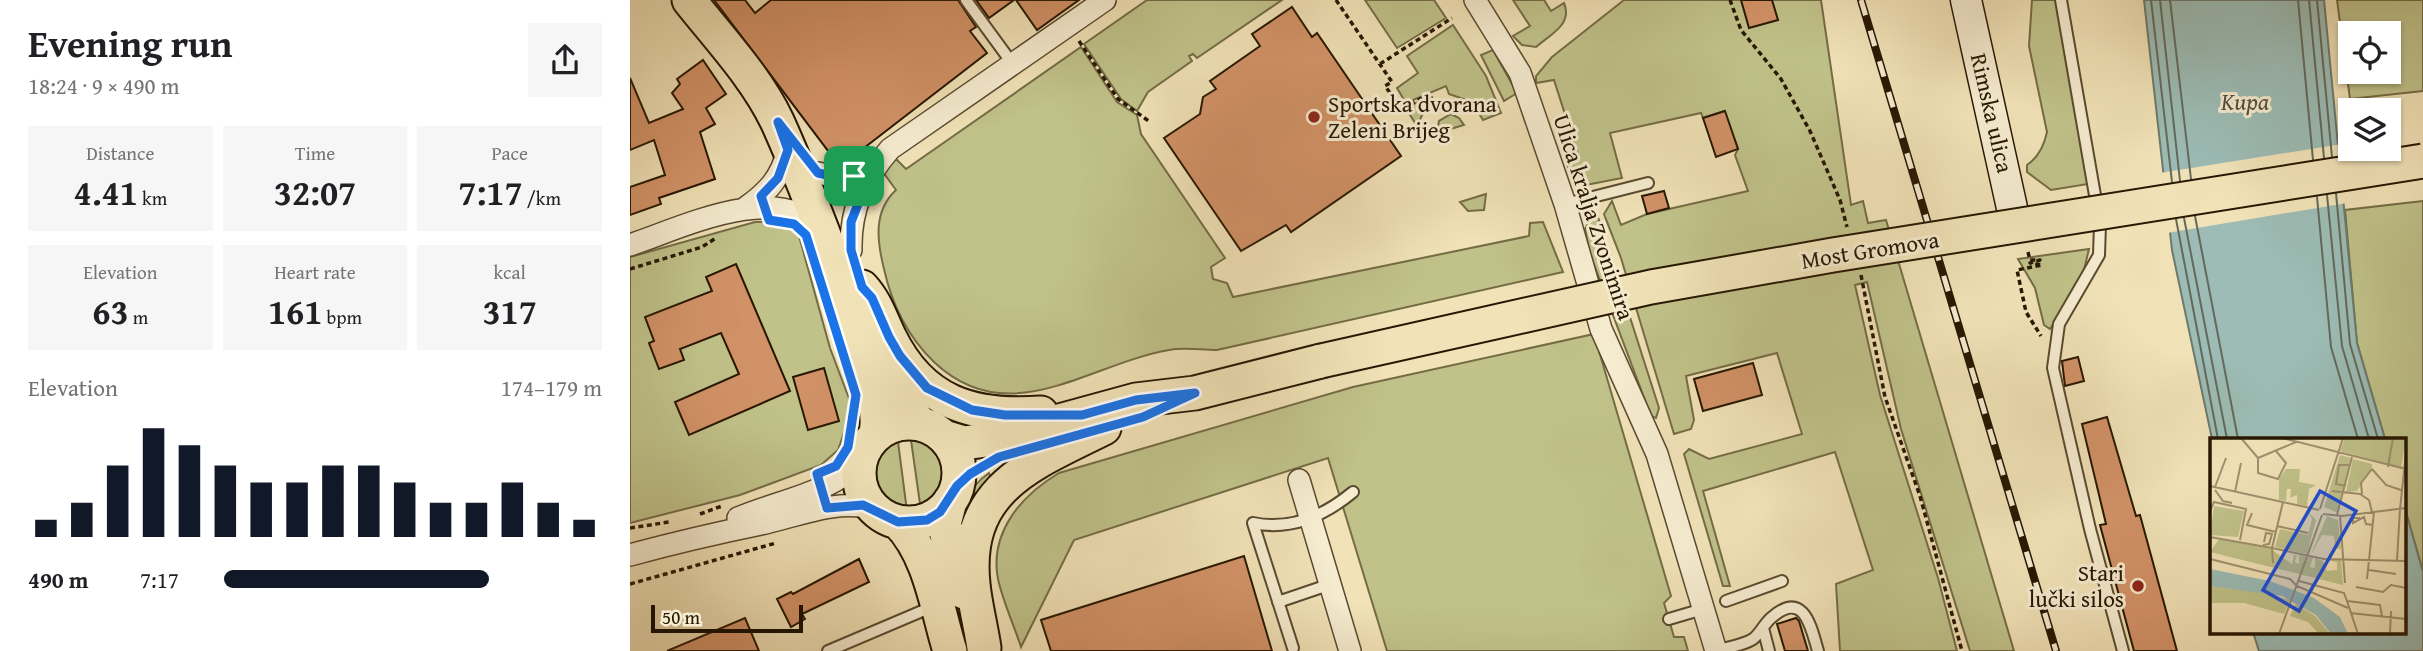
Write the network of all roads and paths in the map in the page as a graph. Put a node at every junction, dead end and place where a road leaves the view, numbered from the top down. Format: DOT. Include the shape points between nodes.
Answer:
graph roads {
  1 [pos="689,0"];
  2 [pos="966,0"];
  3 [pos="1105,0"];
  4 [pos="1343,0"];
  5 [pos="1475,0"];
  6 [pos="1730,0"];
  7 [pos="1966,0"];
  8 [pos="2061,0"];
  9 [pos="1337,2"];
  10 [pos="1452,18"];
  11 [pos="1068,25"];
  12 [pos="1012,63"];
  13 [pos="1380,64"];
  14 [pos="1431,94"];
  15 [pos="1150,122"];
  16 [pos="783,136"];
  17 [pos="2423,161"];
  18 [pos="871,171"];
  19 [pos="818,173"];
  20 [pos="1648,183"];
  21 [pos="1566,204"];
  22 [pos="743,209"];
  23 [pos="719,236"];
  24 [pos="1850,236"];
  25 [pos="2022,239"];
  26 [pos="837,241"];
  27 [pos="630,245"];
  28 [pos="630,269"];
  29 [pos="1860,272"];
  30 [pos="862,287"];
  31 [pos="2054,344"];
  32 [pos="1093,421"];
  33 [pos="933,431"];
  34 [pos="867,449"];
  35 [pos="1299,480"];
  36 [pos="1353,492"];
  37 [pos="954,493"];
  38 [pos="885,515"];
  39 [pos="1311,518"];
  40 [pos="706,534"];
  41 [pos="783,540"];
  42 [pos="630,555"];
  43 [pos="1782,581"];
  44 [pos="630,584"];
  45 [pos="1331,584"];
  46 [pos="1726,601"];
  47 [pos="1278,602"];
  48 [pos="937,606"];
  49 [pos="1703,609"];
  50 [pos="1669,619"];
  51 [pos="1763,628"];
  52 [pos="1293,648"];
  53 [pos="985,650"];
  54 [pos="828,651"];
  55 [pos="950,651"];
  56 [pos="1350,651"];
  57 [pos="1715,651"];
  58 [pos="1769,651"];
  59 [pos="1818,651"];
  60 [pos="1962,651"];
  61 [pos="2123,651"];
  1 -- 16 [label="main road" via="755,86"];
  2 -- 12 [label="lane"];
  3 -- 11 [label="street"];
  4 -- 9 [label="path"];
  5 -- 21 [label="street, Ulica kralja Zvonimira" via="1517,63"];
  6 -- 24 [label="path" via="1741,30 1780,79 1810,131"];
  7 -- 25 [label="main road, Rimska ulica"];
  8 -- 31 [label="lane" via="2100,224 2099,255 2059,324"];
  9 -- 13 [label="path"];
  10 -- 13 [label="path"];
  11 -- 12 [label="street"];
  11 -- 15 [label="path" via="1118,99"];
  12 -- 18 [label="street" via="890,149"];
  13 -- 14 [label="path" via="1392,82 1385,86 1401,108"];
  16 -- 19 [label="main road"];
  16 -- 22 [label="street" via="778,178"];
  16 -- 26 [label="main road"];
  17 -- 25 [label="main road, Most Gromova, bridge"];
  18 -- 19 [label="street" via="842,178"];
  18 -- 26 [label="street" via="851,222"];
  19 -- 26 [label="main road"];
  20 -- 21 [label="lane"];
  21 -- 49 [label="street, Ulica kralja Zvonimira" via="1601,329 1657,454"];
  22 -- 26 [label="street" via="792,210"];
  22 -- 27 [label="street"];
  23 -- 28 [label="path" via="702,247"];
  25 -- 31 [label="path" via="2030,260 2040,260 2030,263 2042,265 2017,270 2026,312 2035,329"];
  25 -- 32 [label="main road, Most Gromova, bridge" via="1651,287 1321,361 1195,393 1160,411"];
  26 -- 30 [label="main road"];
  26 -- 34 [label="main road" via="879,416"];
  29 -- 60 [label="path" via="1885,397 1920,496"];
  30 -- 32 [label="main road" via="900,356 927,388 944,399 990,413"];
  30 -- 33 [label="main road" via="897,395 909,415"];
  31 -- 61 [label="lane" via="2056,382"];
  32 -- 33 [label="main road" via="976,442"];
  32 -- 37 [label="main road" via="999,457 970,474"];
  32 -- 53 [label="main road" via="1000,488 981,518 972,560"];
  33 -- 34 [label="main road" via="905,423 889,426"];
  33 -- 37 [label="main road" via="957,460"];
  34 -- 38 [label="main road" via="860,487"];
  34 -- 40 [label="street" via="821,487"];
  35 -- 39 [label="street"];
  36 -- 39 [label="lane"];
  37 -- 38 [label="main road" via="940,512 927,520"];
  37 -- 53 [label="main road" via="945,514 947,538"];
  38 -- 40 [label="street" via="850,504"];
  38 -- 48 [label="main road" via="916,545"];
  39 -- 45 [label="street"];
  39 -- 47 [label="lane" via="1283,526 1253,523"];
  40 -- 42 [label="street"];
  41 -- 44 [label="path"];
  43 -- 46 [label="lane"];
  45 -- 47 [label="lane"];
  45 -- 56 [label="street"];
  47 -- 52 [label="lane"];
  48 -- 54 [label="lane"];
  48 -- 55 [label="main road"];
  49 -- 50 [label="lane"];
  49 -- 57 [label="street, Ulica kralja Zvonimira"];
  51 -- 57 [label="lane" via="1751,640"];
  51 -- 58 [label="lane"];
  51 -- 59 [label="lane" via="1783,611 1802,610 1809,617"];
}
